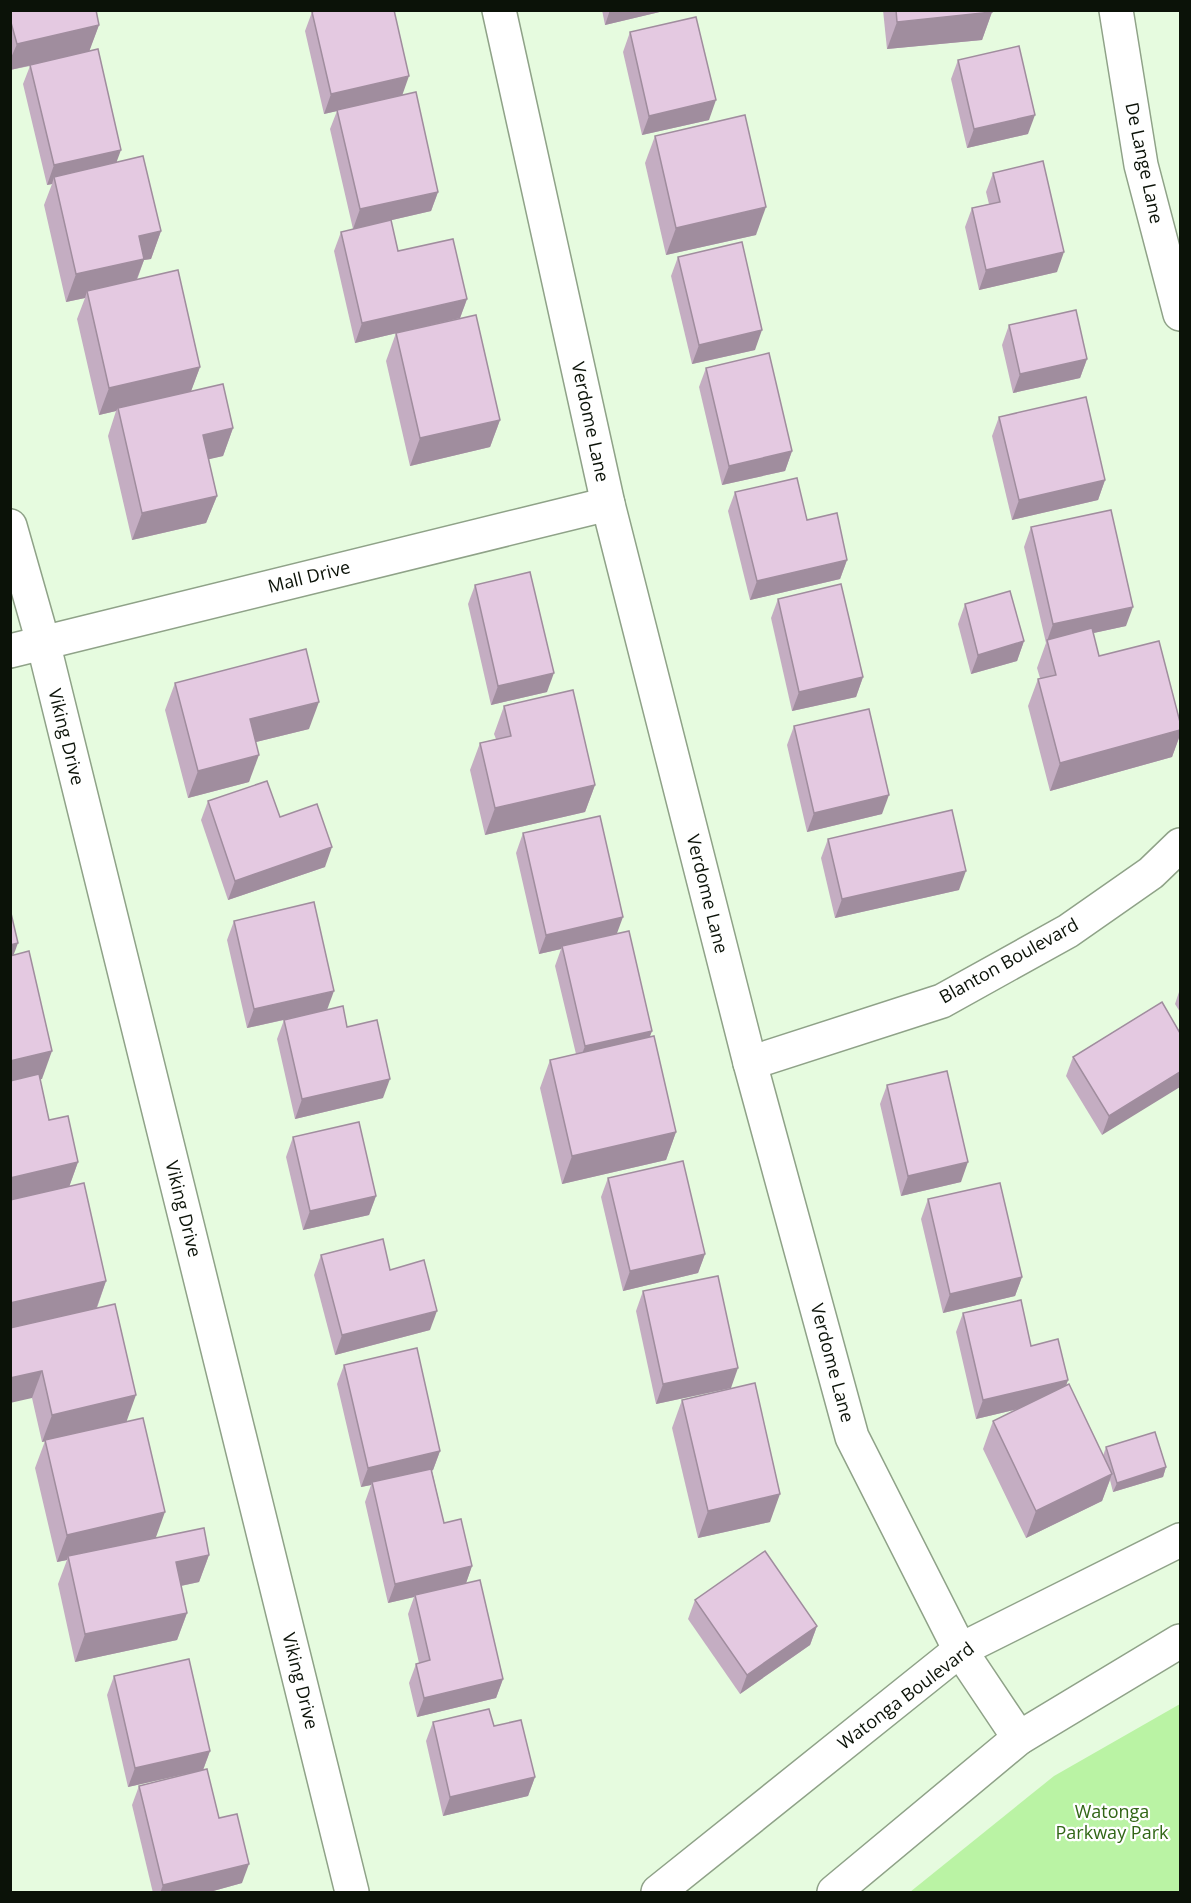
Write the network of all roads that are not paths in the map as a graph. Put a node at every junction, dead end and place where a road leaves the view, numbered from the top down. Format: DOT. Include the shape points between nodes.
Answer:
graph roads {
  1 [pos="499,10"];
  2 [pos="1116,10"];
  3 [pos="1180,314"];
  4 [pos="608,504"];
  5 [pos="10,526"];
  6 [pos="43,642"];
  7 [pos="10,651"];
  8 [pos="1180,845"];
  9 [pos="750,1063"];
  10 [pos="1180,1540"];
  11 [pos="1180,1641"];
  12 [pos="960,1650"];
  13 [pos="1019,1738"];
  14 [pos="352,1893"];
  15 [pos="658,1893"];
  16 [pos="834,1893"];
  1 -- 4 [label="street, Verdome Lane"];
  2 -- 3 [label="street, De Lange Lane" via="1141,165"];
  4 -- 6 [label="street, Mall Drive"];
  4 -- 9 [label="street, Verdome Lane"];
  5 -- 6 [label="street, Viking Drive"];
  6 -- 7 [label="street, Mall Drive"];
  6 -- 14 [label="street, Viking Drive"];
  8 -- 9 [label="street, Blanton Boulevard" via="1151,873 1068,931 942,1001"];
  9 -- 12 [label="street, Verdome Lane" via="852,1437"];
  10 -- 12 [label="street, Watonga Boulevard"];
  11 -- 13 [label="street"];
  12 -- 13 [label="street, Verdome Lane"];
  12 -- 15 [label="street, Watonga Boulevard"];
  13 -- 16 [label="street"];
}
